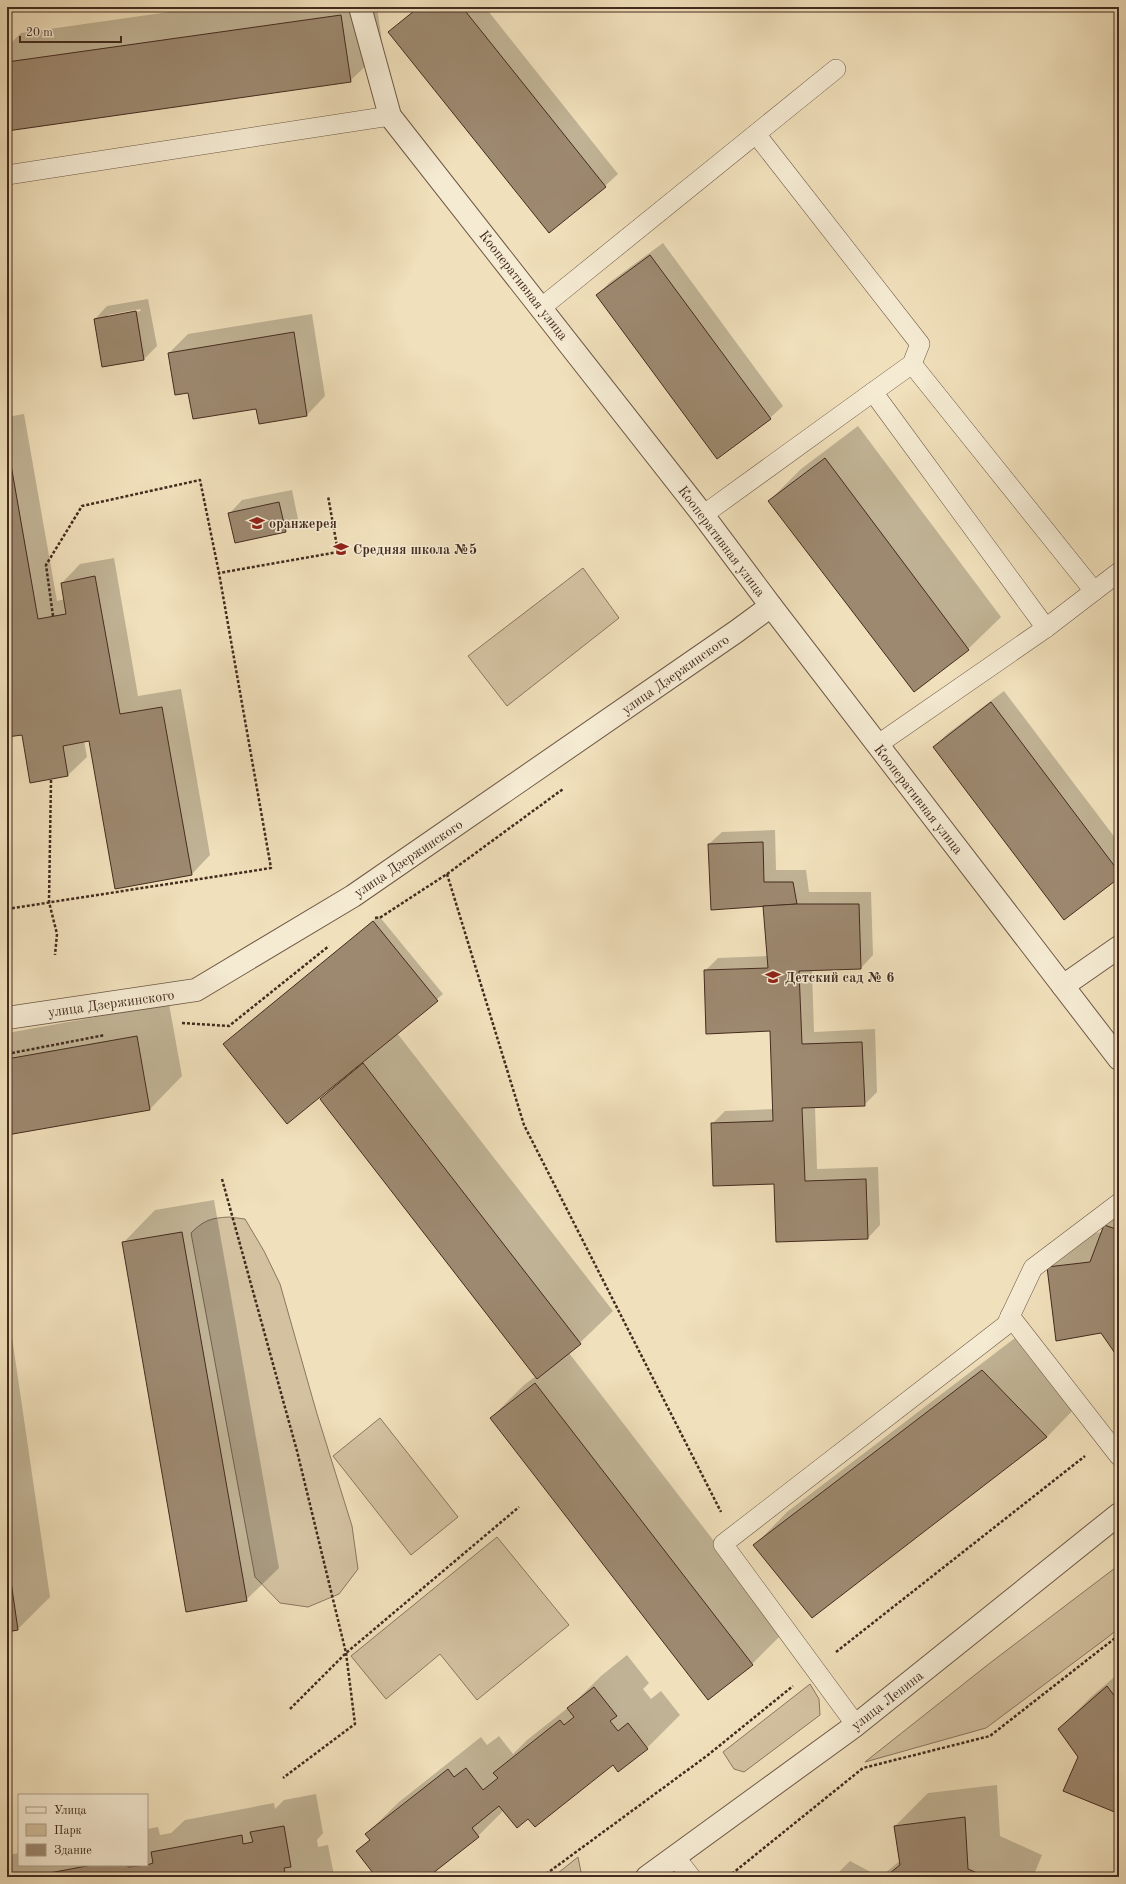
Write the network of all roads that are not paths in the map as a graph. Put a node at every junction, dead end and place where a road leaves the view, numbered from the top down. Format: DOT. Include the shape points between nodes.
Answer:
graph roads {
  1 [pos="360,7"];
  2 [pos="836,69"];
  3 [pos="390,116"];
  4 [pos="756,134"];
  5 [pos="7,175"];
  6 [pos="542,307"];
  7 [pos="912,364"];
  8 [pos="873,392"];
  9 [pos="703,515"];
  10 [pos="1119,572"];
  11 [pos="1094,591"];
  12 [pos="771,606"];
  13 [pos="1046,628"];
  14 [pos="878,745"];
  15 [pos="1119,947"];
  16 [pos="1063,986"];
  17 [pos="7,1018"];
  18 [pos="1119,1059"];
  19 [pos="1119,1203"];
  20 [pos="1010,1316"];
  21 [pos="1119,1456"];
  22 [pos="1119,1514"];
  23 [pos="856,1725"];
  24 [pos="676,1858"];
  25 [pos="647,1877"];
  26 [pos="691,1877"];
  1 -- 3 [label="street, Кооперативная улица"];
  2 -- 4 [label="lane"];
  3 -- 5 [label="lane"];
  3 -- 6 [label="street, Кооперативная улица"];
  4 -- 6 [label="lane"];
  4 -- 7 [label="lane" via="920,344"];
  6 -- 9 [label="street, Кооперативная улица"];
  7 -- 8 [label="lane"];
  7 -- 11 [label="lane"];
  8 -- 9 [label="lane"];
  8 -- 13 [label="lane"];
  9 -- 12 [label="street, Кооперативная улица"];
  10 -- 11 [label="lane"];
  11 -- 13 [label="lane"];
  12 -- 14 [label="street, Кооперативная улица"];
  12 -- 17 [label="street, улица Дзержинского" via="353,896 196,990"];
  13 -- 14 [label="lane"];
  14 -- 16 [label="street, Кооперативная улица"];
  15 -- 16 [label="street"];
  16 -- 18 [label="street, Кооперативная улица"];
  19 -- 20 [label="lane" via="1033,1268"];
  20 -- 21 [label="lane"];
  20 -- 23 [label="lane" via="1006,1325 983,1344 723,1544"];
  22 -- 23 [label="street, улица Ленина"];
  23 -- 24 [label="street, улица Ленина"];
  24 -- 25 [label="street, улица Ленина"];
  24 -- 26 [label="lane"];
}
